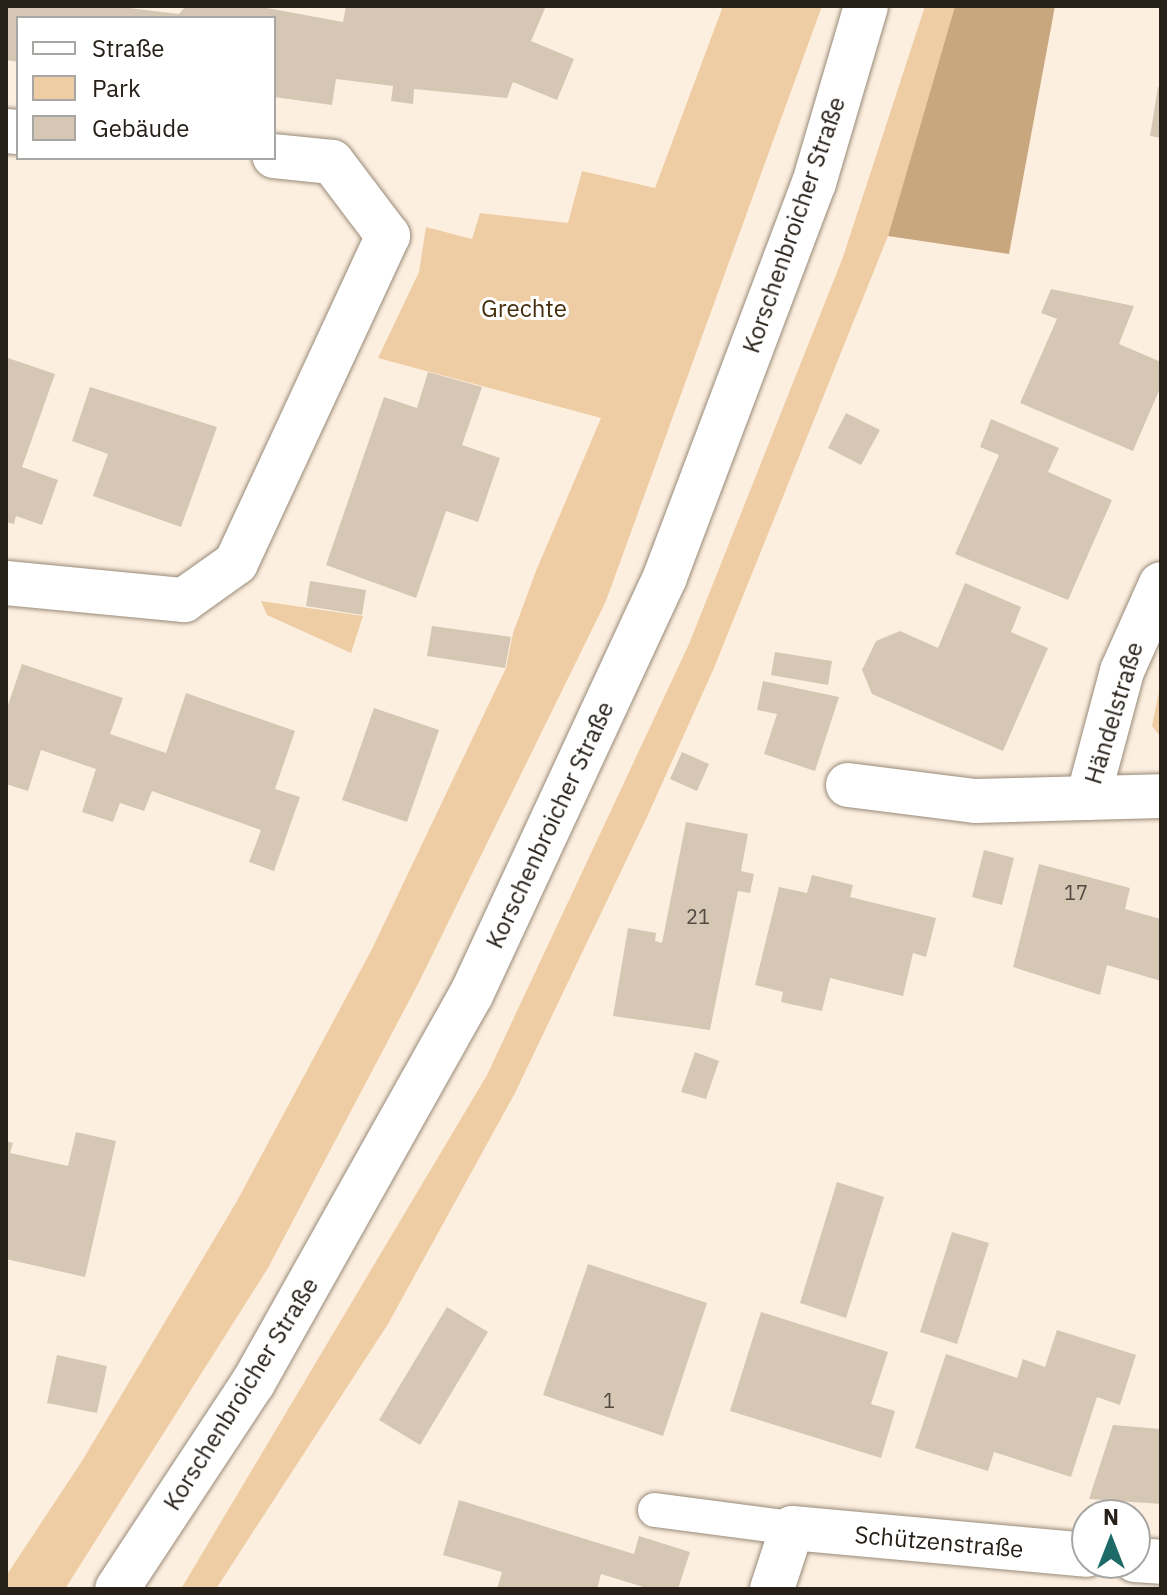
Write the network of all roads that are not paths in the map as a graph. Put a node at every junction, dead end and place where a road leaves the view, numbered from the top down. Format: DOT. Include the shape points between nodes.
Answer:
graph roads {
  1 [pos="866,6"];
  2 [pos="276,156"];
  3 [pos="6,583"];
  4 [pos="1161,584"];
  5 [pos="848,785"];
  6 [pos="1161,796"];
  7 [pos="1088,798"];
  8 [pos="655,1510"];
  9 [pos="792,1528"];
  10 [pos="1071,1554"];
  11 [pos="117,1589"];
  12 [pos="772,1589"];
  1 -- 11 [label="main road, Korschenbroicher Straße" via="814,183 665,577 471,995 253,1383"];
  2 -- 3 [label="main road" via="332,162 388,236 236,563 184,600"];
  4 -- 7 [label="main road, Händelstraße" via="1122,671"];
  5 -- 7 [label="main road" via="975,801"];
  6 -- 7 [label="main road"];
  8 -- 9 [label="lane"];
  9 -- 10 [label="main road, Schützenstraße"];
  9 -- 12 [label="main road"];
}
